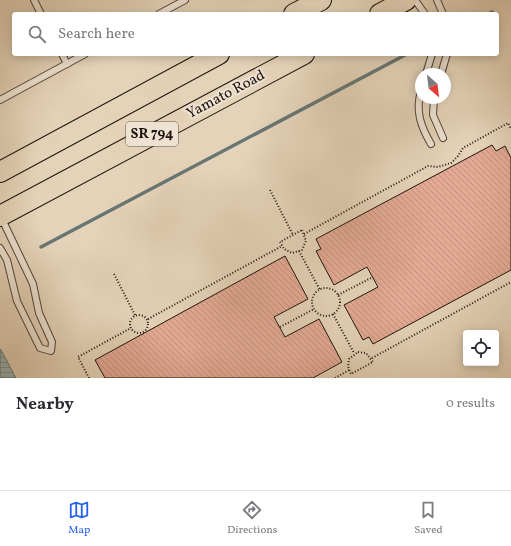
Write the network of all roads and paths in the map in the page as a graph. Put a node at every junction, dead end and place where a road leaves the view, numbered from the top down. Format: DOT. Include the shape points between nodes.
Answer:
graph roads {
  1 [pos="34,0"];
  2 [pos="185,0"];
  3 [pos="321,0"];
  4 [pos="406,0"];
  5 [pos="415,0"];
  6 [pos="437,0"];
  7 [pos="40,12"];
  8 [pos="163,12"];
  9 [pos="298,12"];
  10 [pos="384,12"];
  11 [pos="424,12"];
  12 [pos="442,12"];
  13 [pos="63,56"];
  14 [pos="81,56"];
  15 [pos="215,56"];
  16 [pos="300,56"];
  17 [pos="431,56"];
  18 [pos="446,56"];
  19 [pos="67,64"];
  20 [pos="428,68"];
  21 [pos="443,68"];
  22 [pos="0,100"];
  23 [pos="418,104"];
  24 [pos="433,104"];
  25 [pos="511,129"];
  26 [pos="443,138"];
  27 [pos="431,144"];
  28 [pos="0,172"];
  29 [pos="270,190"];
  30 [pos="0,216"];
  31 [pos="304,234"];
  32 [pos="293,235"];
  33 [pos="282,246"];
  34 [pos="0,248"];
  35 [pos="299,251"];
  36 [pos="114,274"];
  37 [pos="373,277"];
  38 [pos="511,282"];
  39 [pos="320,290"];
  40 [pos="338,295"];
  41 [pos="314,309"];
  42 [pos="333,314"];
  43 [pos="135,315"];
  44 [pos="148,319"];
  45 [pos="280,327"];
  46 [pos="131,328"];
  47 [pos="354,353"];
  48 [pos="372,358"];
  49 [pos="349,370"];
  50 [pos="89,378"];
  51 [pos="335,378"];
  1 -- 7 [label="lane"];
  2 -- 8 [label="lane"];
  3 -- 9 [label="main road"];
  4 -- 10 [label="main road"];
  5 -- 11 [label="lane"];
  6 -- 12 [label="lane"];
  13 -- 19 [label="lane"];
  14 -- 19 [label="lane"];
  15 -- 28 [label="main road, SR 794"];
  16 -- 30 [label="main road, Yamato Road / SR 794"];
  17 -- 20 [label="lane"];
  18 -- 21 [label="lane"];
  19 -- 22 [label="lane"];
  23 -- 27 [label="lane" via="419,117"];
  24 -- 26 [label="lane" via="433,115"];
  25 -- 31 [label="path" via="508,123 463,148 451,163 438,167 428,166"];
  29 -- 32 [label="path"];
  30 -- 34 [label="lane" via="33,284 39,313 52,342 51,351 40,348 16,301 7,260"];
  31 -- 32 [label="path" via="302,230"];
  31 -- 35 [label="path" via="305,244"];
  32 -- 33 [label="path" via="280,242"];
  33 -- 35 [label="path" via="289,252"];
  33 -- 44 [label="path"];
  35 -- 39 [label="path"];
  36 -- 43 [label="path"];
  37 -- 40 [label="path"];
  38 -- 48 [label="path"];
  39 -- 40 [label="path" via="328,288"];
  39 -- 41 [label="path" via="314,296"];
  40 -- 42 [label="path" via="340,306"];
  41 -- 42 [label="path" via="322,315"];
  41 -- 45 [label="path"];
  42 -- 47 [label="path"];
  43 -- 44 [label="path" via="142,315"];
  43 -- 46 [label="path" via="130,322"];
  44 -- 46 [label="path" via="149,325 144,332 135,332"];
  46 -- 50 [label="path" via="78,357"];
  47 -- 48 [label="path" via="366,353"];
  47 -- 49 [label="path" via="349,359"];
  48 -- 49 [label="path" via="374,362 351,374"];
  49 -- 51 [label="path"];
}
